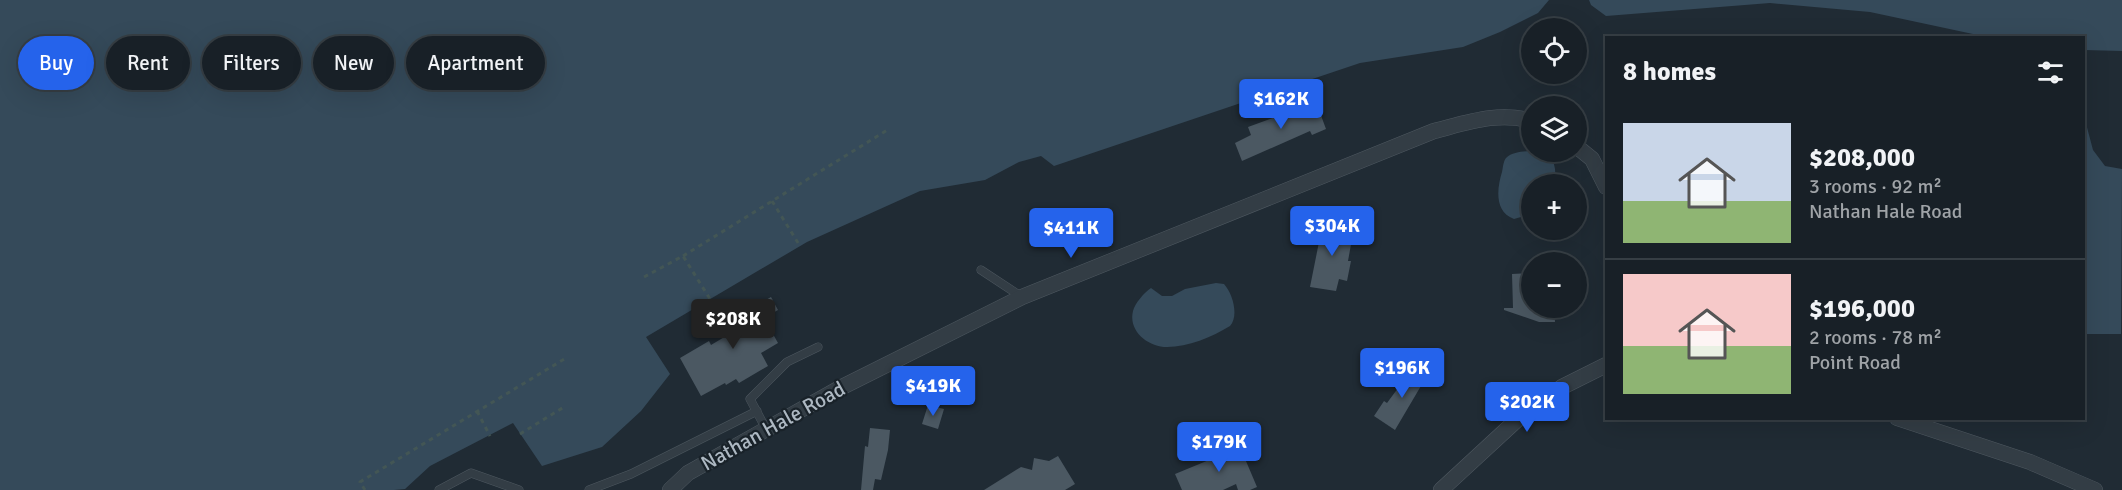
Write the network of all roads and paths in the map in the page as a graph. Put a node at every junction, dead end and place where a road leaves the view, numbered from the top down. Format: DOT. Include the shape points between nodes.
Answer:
graph roads {
  1 [pos="1521,118"];
  2 [pos="890,129"];
  3 [pos="1587,155"];
  4 [pos="1605,185"];
  5 [pos="772,201"];
  6 [pos="800,246"];
  7 [pos="683,256"];
  8 [pos="981,270"];
  9 [pos="644,278"];
  10 [pos="1022,297"];
  11 [pos="710,299"];
  12 [pos="818,347"];
  13 [pos="566,358"];
  14 [pos="1605,366"];
  15 [pos="564,407"];
  16 [pos="477,411"];
  17 [pos="757,411"];
  18 [pos="1903,420"];
  19 [pos="766,429"];
  20 [pos="520,434"];
  21 [pos="490,436"];
  22 [pos="365,490"];
  23 [pos="439,490"];
  24 [pos="519,490"];
  25 [pos="589,490"];
  26 [pos="670,490"];
  27 [pos="1441,490"];
  28 [pos="2095,490"];
  1 -- 10 [label="street, Nathan Hale Road" via="1487,117 1434,131"];
  2 -- 5 [label="path"];
  3 -- 4 [label="street"];
  5 -- 6 [label="path"];
  5 -- 7 [label="path"];
  7 -- 9 [label="path"];
  7 -- 11 [label="path"];
  8 -- 10 [label="lane"];
  10 -- 19 [label="street, Nathan Hale Road"];
  12 -- 17 [label="lane" via="787,362 750,399"];
  13 -- 16 [label="path"];
  14 -- 27 [label="street" via="1562,387 1519,418"];
  15 -- 20 [label="path"];
  16 -- 21 [label="path"];
  16 -- 22 [label="path" via="360,482"];
  17 -- 19 [label="lane"];
  17 -- 25 [label="lane" via="631,474"];
  18 -- 28 [label="street" via="2030,462"];
  19 -- 26 [label="street, Nathan Hale Road" via="688,472"];
  23 -- 24 [label="lane" via="471,473"];
}
